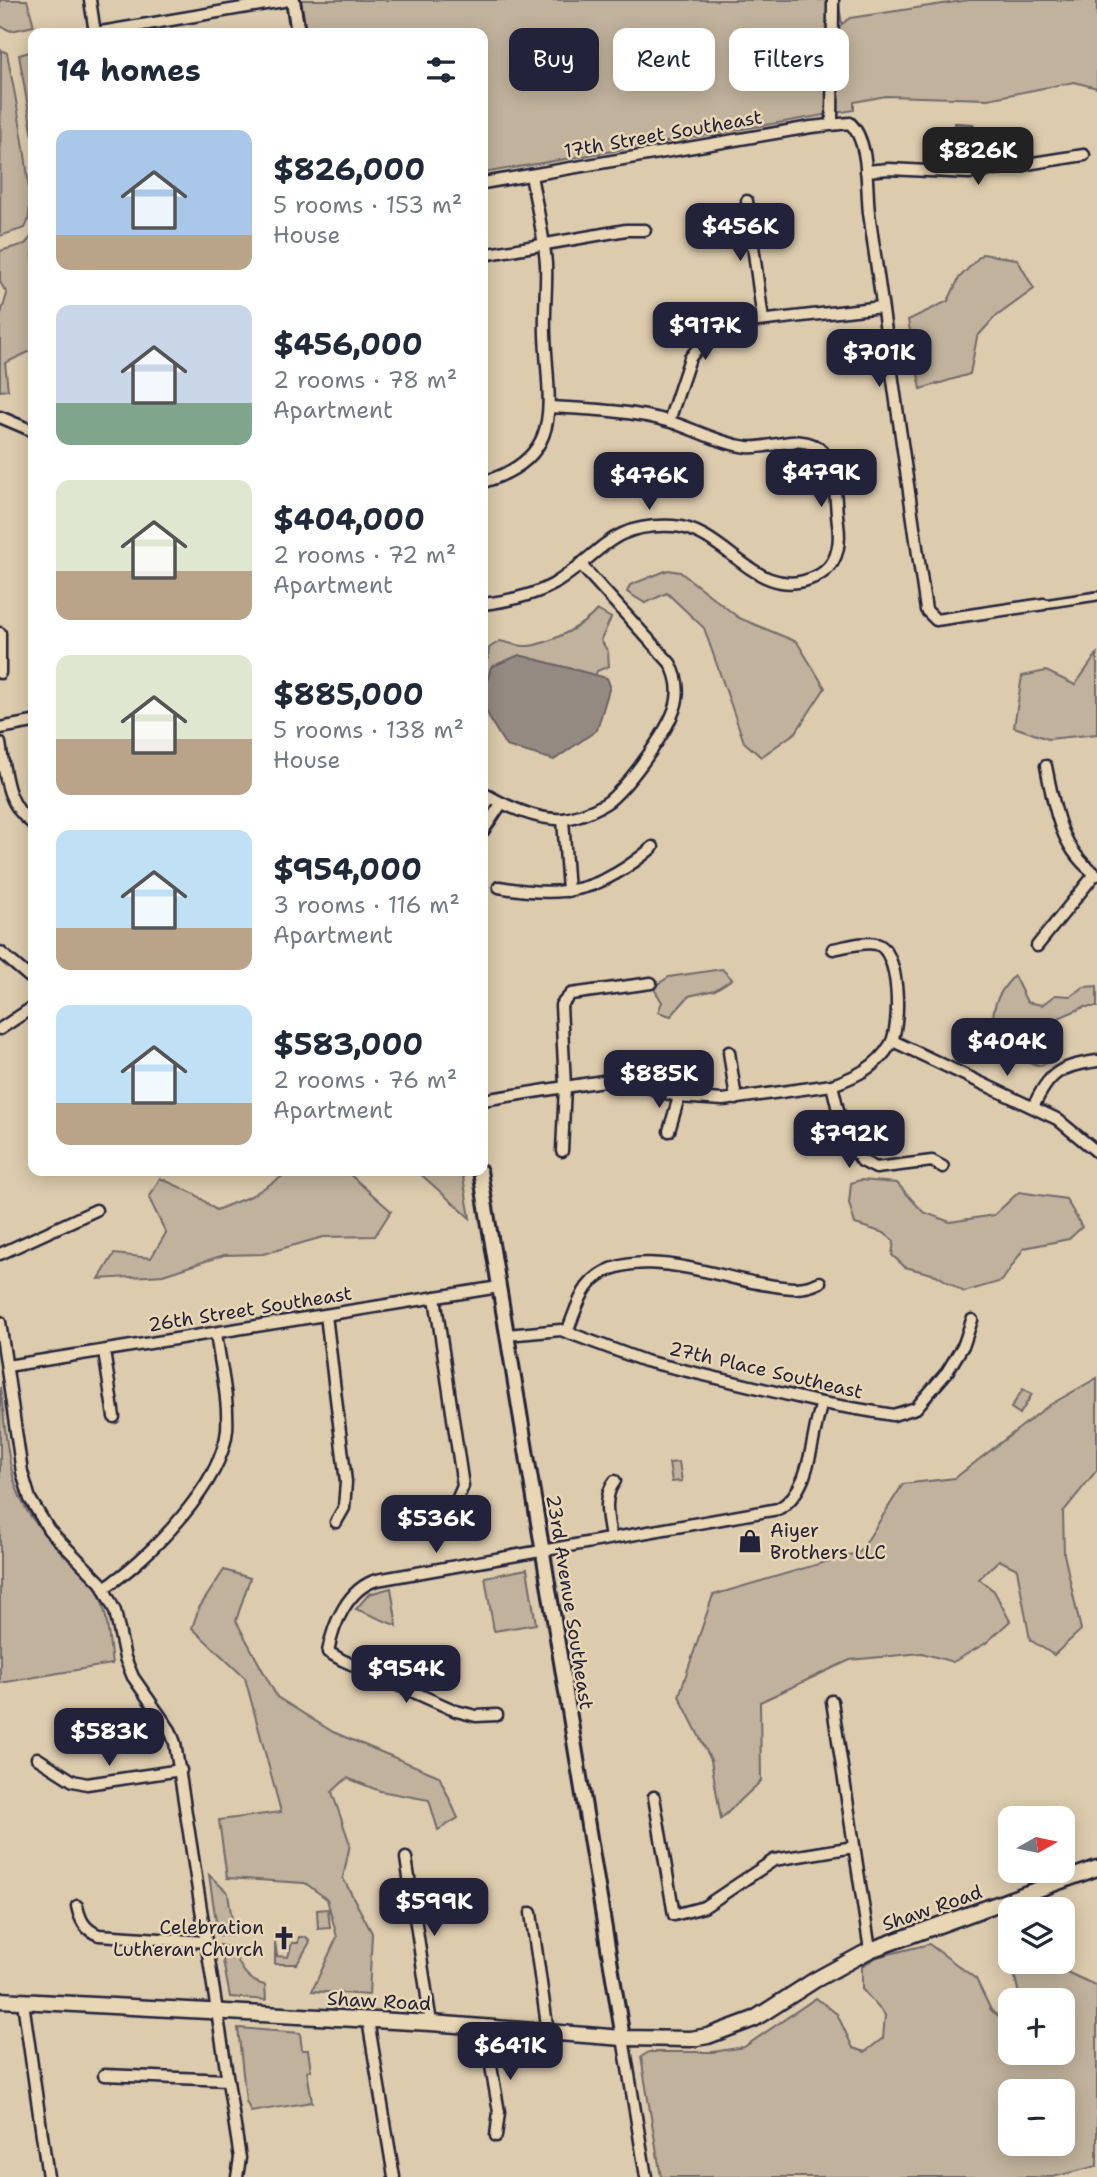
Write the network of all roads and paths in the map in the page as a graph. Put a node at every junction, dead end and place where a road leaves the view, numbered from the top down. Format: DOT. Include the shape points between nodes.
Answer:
graph roads {
  1 [pos="90,0"];
  2 [pos="291,0"];
  3 [pos="833,0"];
  4 [pos="94,28"];
  5 [pos="125,28"];
  6 [pos="297,28"];
  7 [pos="832,124"];
  8 [pos="1084,155"];
  9 [pos="866,171"];
  10 [pos="531,175"];
  11 [pos="488,182"];
  12 [pos="747,201"];
  13 [pos="645,230"];
  14 [pos="543,245"];
  15 [pos="488,254"];
  16 [pos="882,307"];
  17 [pos="763,320"];
  18 [pos="551,407"];
  19 [pos="0,416"];
  20 [pos="669,422"];
  21 [pos="28,429"];
  22 [pos="488,480"];
  23 [pos="580,564"];
  24 [pos="1097,596"];
  25 [pos="488,603"];
  26 [pos="1044,604"];
  27 [pos="0,633"];
  28 [pos="0,673"];
  29 [pos="28,723"];
  30 [pos="0,728"];
  31 [pos="0,743"];
  32 [pos="1045,766"];
  33 [pos="488,796"];
  34 [pos="501,804"];
  35 [pos="28,819"];
  36 [pos="563,819"];
  37 [pos="488,824"];
  38 [pos="653,847"];
  39 [pos="1096,874"];
  40 [pos="499,887"];
  41 [pos="568,891"];
  42 [pos="1037,946"];
  43 [pos="833,949"];
  44 [pos="0,952"];
  45 [pos="28,976"];
  46 [pos="651,983"];
  47 [pos="28,1010"];
  48 [pos="0,1029"];
  49 [pos="892,1041"];
  50 [pos="729,1052"];
  51 [pos="1097,1061"];
  52 [pos="832,1085"];
  53 [pos="565,1086"];
  54 [pos="679,1097"];
  55 [pos="488,1099"];
  56 [pos="736,1099"];
  57 [pos="1033,1107"];
  58 [pos="669,1131"];
  59 [pos="562,1151"];
  60 [pos="1097,1152"];
  61 [pos="943,1167"];
  62 [pos="481,1176"];
  63 [pos="96,1210"];
  64 [pos="0,1254"];
  65 [pos="820,1282"];
  66 [pos="499,1287"];
  67 [pos="435,1297"];
  68 [pos="326,1315"];
  69 [pos="972,1320"];
  70 [pos="0,1322"];
  71 [pos="567,1332"];
  72 [pos="216,1333"];
  73 [pos="507,1335"];
  74 [pos="104,1351"];
  75 [pos="7,1366"];
  76 [pos="822,1403"];
  77 [pos="114,1417"];
  78 [pos="615,1482"];
  79 [pos="456,1502"];
  80 [pos="335,1522"];
  81 [pos="611,1538"];
  82 [pos="542,1549"];
  83 [pos="104,1588"];
  84 [pos="832,1701"];
  85 [pos="497,1715"];
  86 [pos="37,1758"];
  87 [pos="181,1770"];
  88 [pos="654,1797"];
  89 [pos="854,1847"];
  90 [pos="406,1858"];
  91 [pos="1097,1868"];
  92 [pos="76,1906"];
  93 [pos="531,1913"];
  94 [pos="206,1942"];
  95 [pos="870,1950"];
  96 [pos="0,2000"];
  97 [pos="23,2002"];
  98 [pos="216,2012"];
  99 [pos="368,2020"];
  100 [pos="431,2023"];
  101 [pos="484,2026"];
  102 [pos="548,2032"];
  103 [pos="623,2039"];
  104 [pos="104,2075"];
  105 [pos="228,2080"];
  106 [pos="496,2136"];
  107 [pos="48,2177"];
  108 [pos="237,2177"];
  109 [pos="394,2177"];
  110 [pos="646,2177"];
  1 -- 4 [label="street"];
  2 -- 5 [label="street"];
  2 -- 6 [label="street"];
  3 -- 7 [label="street"];
  7 -- 9 [label="street, 17th Street Southeast" via="849,123 859,139"];
  7 -- 10 [label="street, 17th Street Southeast"];
  8 -- 9 [label="street" via="969,173"];
  9 -- 16 [label="street"];
  10 -- 11 [label="street, 17th Street Southeast"];
  10 -- 14 [label="street"];
  12 -- 17 [label="street"];
  13 -- 14 [label="street"];
  14 -- 15 [label="street"];
  14 -- 18 [label="street"];
  16 -- 17 [label="street"];
  16 -- 26 [label="street" via="926,610 936,620"];
  17 -- 20 [label="street" via="730,325 706,338 690,358"];
  18 -- 20 [label="street"];
  18 -- 22 [label="street" via="535,448 503,475"];
  19 -- 21 [label="street"];
  20 -- 23 [label="street" via="747,447 804,442 819,449 830,470 840,538 831,564 808,579 776,582 706,536 672,526 625,531 593,550"];
  23 -- 25 [label="street" via="534,594"];
  23 -- 36 [label="street" via="666,658 674,670 677,699 672,715 628,779 604,804"];
  24 -- 26 [label="street"];
  27 -- 28 [label="street"];
  29 -- 30 [label="street"];
  31 -- 35 [label="street" via="9,794"];
  32 -- 39 [label="street" via="1064,836 1074,854"];
  33 -- 34 [label="street"];
  34 -- 36 [label="street"];
  34 -- 37 [label="street"];
  36 -- 41 [label="street"];
  38 -- 41 [label="street" via="617,876"];
  39 -- 42 [label="street"];
  40 -- 41 [label="street"];
  43 -- 49 [label="street" via="876,944 891,958 898,1002"];
  44 -- 45 [label="street"];
  46 -- 53 [label="street" via="583,991 564,1000 560,1012"];
  47 -- 48 [label="street"];
  49 -- 52 [label="street" via="869,1068"];
  49 -- 57 [label="street"];
  50 -- 56 [label="street"];
  51 -- 57 [label="street" via="1056,1072"];
  52 -- 56 [label="street"];
  52 -- 61 [label="street" via="844,1135 862,1161 876,1167 932,1161"];
  53 -- 54 [label="street" via="626,1082"];
  53 -- 55 [label="street"];
  53 -- 59 [label="street"];
  54 -- 56 [label="street"];
  54 -- 58 [label="street"];
  57 -- 60 [label="street" via="1057,1119"];
  62 -- 66 [label="street, 23rd Avenue Southeast"];
  63 -- 64 [label="street"];
  65 -- 71 [label="street" via="797,1289 631,1262 604,1273 588,1286"];
  66 -- 67 [label="street, 26th Street Southeast"];
  66 -- 73 [label="street, 23rd Avenue Southeast"];
  67 -- 68 [label="street, 26th Street Southeast"];
  67 -- 79 [label="street" via="463,1486"];
  68 -- 72 [label="street, 26th Street Southeast"];
  68 -- 80 [label="street" via="346,1482 344,1508"];
  69 -- 76 [label="street, 27th Place Southeast" via="958,1356 912,1410 893,1415"];
  70 -- 75 [label="street"];
  71 -- 73 [label="street, 27th Place Southeast" via="548,1329"];
  71 -- 76 [label="street, 27th Place Southeast" via="621,1354"];
  72 -- 74 [label="street, 26th Street Southeast"];
  72 -- 83 [label="street" via="227,1420 217,1466 203,1490 134,1568"];
  73 -- 82 [label="street, 23rd Avenue Southeast"];
  74 -- 75 [label="street, 26th Street Southeast"];
  74 -- 77 [label="street"];
  75 -- 83 [label="street" via="30,1499 49,1530"];
  76 -- 81 [label="street" via="800,1486 785,1506"];
  78 -- 81 [label="street" via="607,1502"];
  81 -- 82 [label="street"];
  82 -- 85 [label="street" via="364,1585 351,1596 328,1652 457,1711"];
  82 -- 103 [label="street, 23rd Avenue Southeast"];
  83 -- 87 [label="street" via="133,1677 170,1730"];
  84 -- 89 [label="street"];
  86 -- 87 [label="street" via="73,1781 87,1784"];
  87 -- 94 [label="street"];
  88 -- 89 [label="street" via="674,1915 704,1907 774,1860"];
  89 -- 95 [label="street"];
  90 -- 100 [label="street"];
  91 -- 95 [label="main road, Shaw Road"];
  92 -- 94 [label="street" via="83,1924 99,1935"];
  93 -- 102 [label="street"];
  94 -- 98 [label="street"];
  95 -- 103 [label="main road, Shaw Road" via="732,2028 691,2039"];
  96 -- 97 [label="main road, Shaw Road"];
  97 -- 98 [label="main road, Shaw Road"];
  97 -- 107 [label="street"];
  98 -- 99 [label="main road, Shaw Road"];
  98 -- 105 [label="street"];
  99 -- 100 [label="main road, Shaw Road"];
  99 -- 109 [label="street"];
  100 -- 101 [label="main road, Shaw Road"];
  101 -- 102 [label="main road, Shaw Road"];
  101 -- 106 [label="street" via="499,2112"];
  102 -- 103 [label="main road, Shaw Road"];
  103 -- 110 [label="street"];
  104 -- 105 [label="street"];
  105 -- 108 [label="street" via="240,2158"];
}
